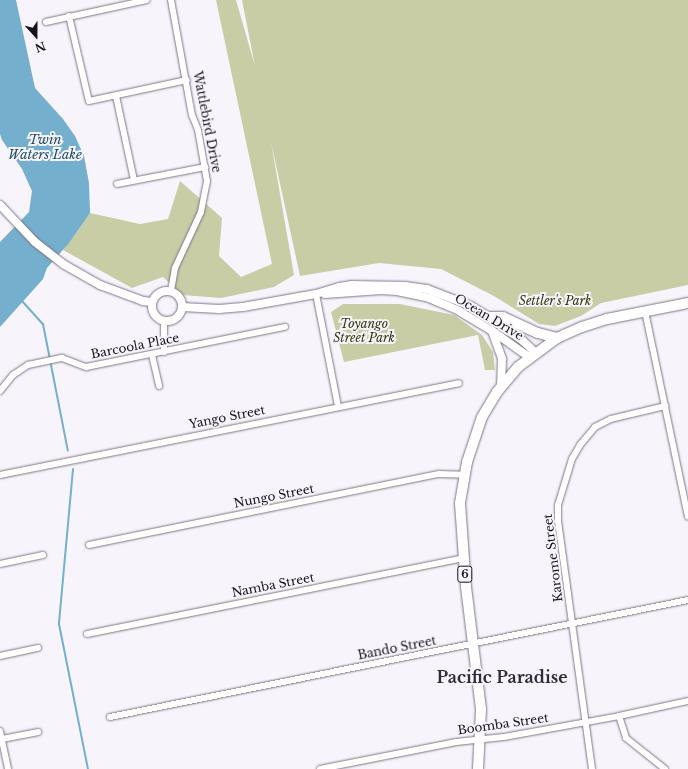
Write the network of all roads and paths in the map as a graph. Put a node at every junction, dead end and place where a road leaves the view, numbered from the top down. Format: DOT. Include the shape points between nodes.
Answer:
graph roads {
  1 [pos="148,0"];
  2 [pos="171,0"];
  3 [pos="69,16"];
  4 [pos="46,22"];
  5 [pos="187,80"];
  6 [pos="116,96"];
  7 [pos="205,167"];
  8 [pos="134,180"];
  9 [pos="117,184"];
  10 [pos="0,205"];
  11 [pos="171,291"];
  12 [pos="316,294"];
  13 [pos="152,302"];
  14 [pos="688,303"];
  15 [pos="182,307"];
  16 [pos="645,311"];
  17 [pos="490,317"];
  18 [pos="164,321"];
  19 [pos="285,327"];
  20 [pos="492,330"];
  21 [pos="557,338"];
  22 [pos="164,352"];
  23 [pos="532,354"];
  24 [pos="152,355"];
  25 [pos="459,382"];
  26 [pos="159,386"];
  27 [pos="501,386"];
  28 [pos="0,391"];
  29 [pos="338,406"];
  30 [pos="665,406"];
  31 [pos="0,475"];
  32 [pos="464,475"];
  33 [pos="688,517"];
  34 [pos="89,545"];
  35 [pos="43,555"];
  36 [pos="463,558"];
  37 [pos="0,564"];
  38 [pos="688,600"];
  39 [pos="572,624"];
  40 [pos="87,634"];
  41 [pos="473,644"];
  42 [pos="38,648"];
  43 [pos="0,656"];
  44 [pos="688,701"];
  45 [pos="620,716"];
  46 [pos="110,717"];
  47 [pos="586,721"];
  48 [pos="0,731"];
  49 [pos="38,732"];
  50 [pos="2,739"];
  51 [pos="480,739"];
  52 [pos="8,769"];
  53 [pos="320,769"];
  54 [pos="478,769"];
  55 [pos="592,769"];
  56 [pos="665,769"];
  1 -- 3 [label="street"];
  2 -- 5 [label="street, Wattlebird Drive"];
  3 -- 4 [label="street"];
  3 -- 6 [label="street" via="89,101"];
  5 -- 6 [label="street"];
  5 -- 7 [label="street, Wattlebird Drive" via="192,115 198,130"];
  6 -- 8 [label="street"];
  7 -- 8 [label="street"];
  7 -- 11 [label="street, Wattlebird Drive" via="207,181 201,212 175,268"];
  8 -- 9 [label="street"];
  10 -- 13 [label="street" via="35,242 63,264 100,285"];
  11 -- 13 [label="street" via="162,292"];
  11 -- 15 [label="street" via="179,297"];
  12 -- 15 [label="street, Ocean Drive" via="243,307"];
  12 -- 17 [label="street, Ocean Drive" via="339,286 405,286 446,295"];
  12 -- 20 [label="street, Ocean Drive" via="366,290 414,294 454,308"];
  12 -- 29 [label="street"];
  13 -- 18 [label="street" via="152,312"];
  14 -- 16 [label="main road, 6"];
  15 -- 18 [label="street" via="178,316"];
  16 -- 21 [label="main road, 6" via="596,322"];
  16 -- 30 [label="street"];
  17 -- 21 [label="main road" via="503,316 538,333"];
  17 -- 23 [label="street, Ocean Drive" via="524,341"];
  18 -- 22 [label="street"];
  19 -- 22 [label="street, Barcoola Place"];
  20 -- 23 [label="street, Ocean Drive"];
  20 -- 27 [label="street" via="502,358"];
  21 -- 23 [label="main road, 6"];
  22 -- 24 [label="street, Barcoola Place"];
  23 -- 27 [label="main road, 6"];
  24 -- 26 [label="street"];
  24 -- 28 [label="street, Barcoola Place" via="86,367 62,358 28,365 13,375"];
  25 -- 29 [label="street, Yango Street"];
  27 -- 32 [label="main road, 6" via="480,423 471,445"];
  29 -- 31 [label="street, Yango Street"];
  30 -- 33 [label="street"];
  30 -- 39 [label="street, Karome Street" via="611,419 595,427 572,459 558,505 558,521"];
  32 -- 34 [label="street, Nungo Street" via="439,474"];
  32 -- 36 [label="main road, 6" via="460,503"];
  35 -- 37 [label="street"];
  36 -- 40 [label="street, Namba Street"];
  36 -- 41 [label="main road, 6"];
  38 -- 39 [label="street, Bando Street"];
  39 -- 41 [label="street, Bando Street"];
  39 -- 47 [label="street, Karome Street"];
  41 -- 46 [label="street, Bando Street"];
  41 -- 51 [label="main road, 6" via="480,698"];
  42 -- 43 [label="street"];
  44 -- 45 [label="street, Boomba Street"];
  45 -- 47 [label="street, Boomba Street"];
  45 -- 56 [label="street" via="626,738"];
  47 -- 51 [label="street, Boomba Street" via="504,737"];
  47 -- 55 [label="street, Karome Street"];
  48 -- 50 [label="street"];
  49 -- 50 [label="street"];
  50 -- 52 [label="street"];
  51 -- 53 [label="street, Boomba Street"];
  51 -- 54 [label="main road, 6"];
}
